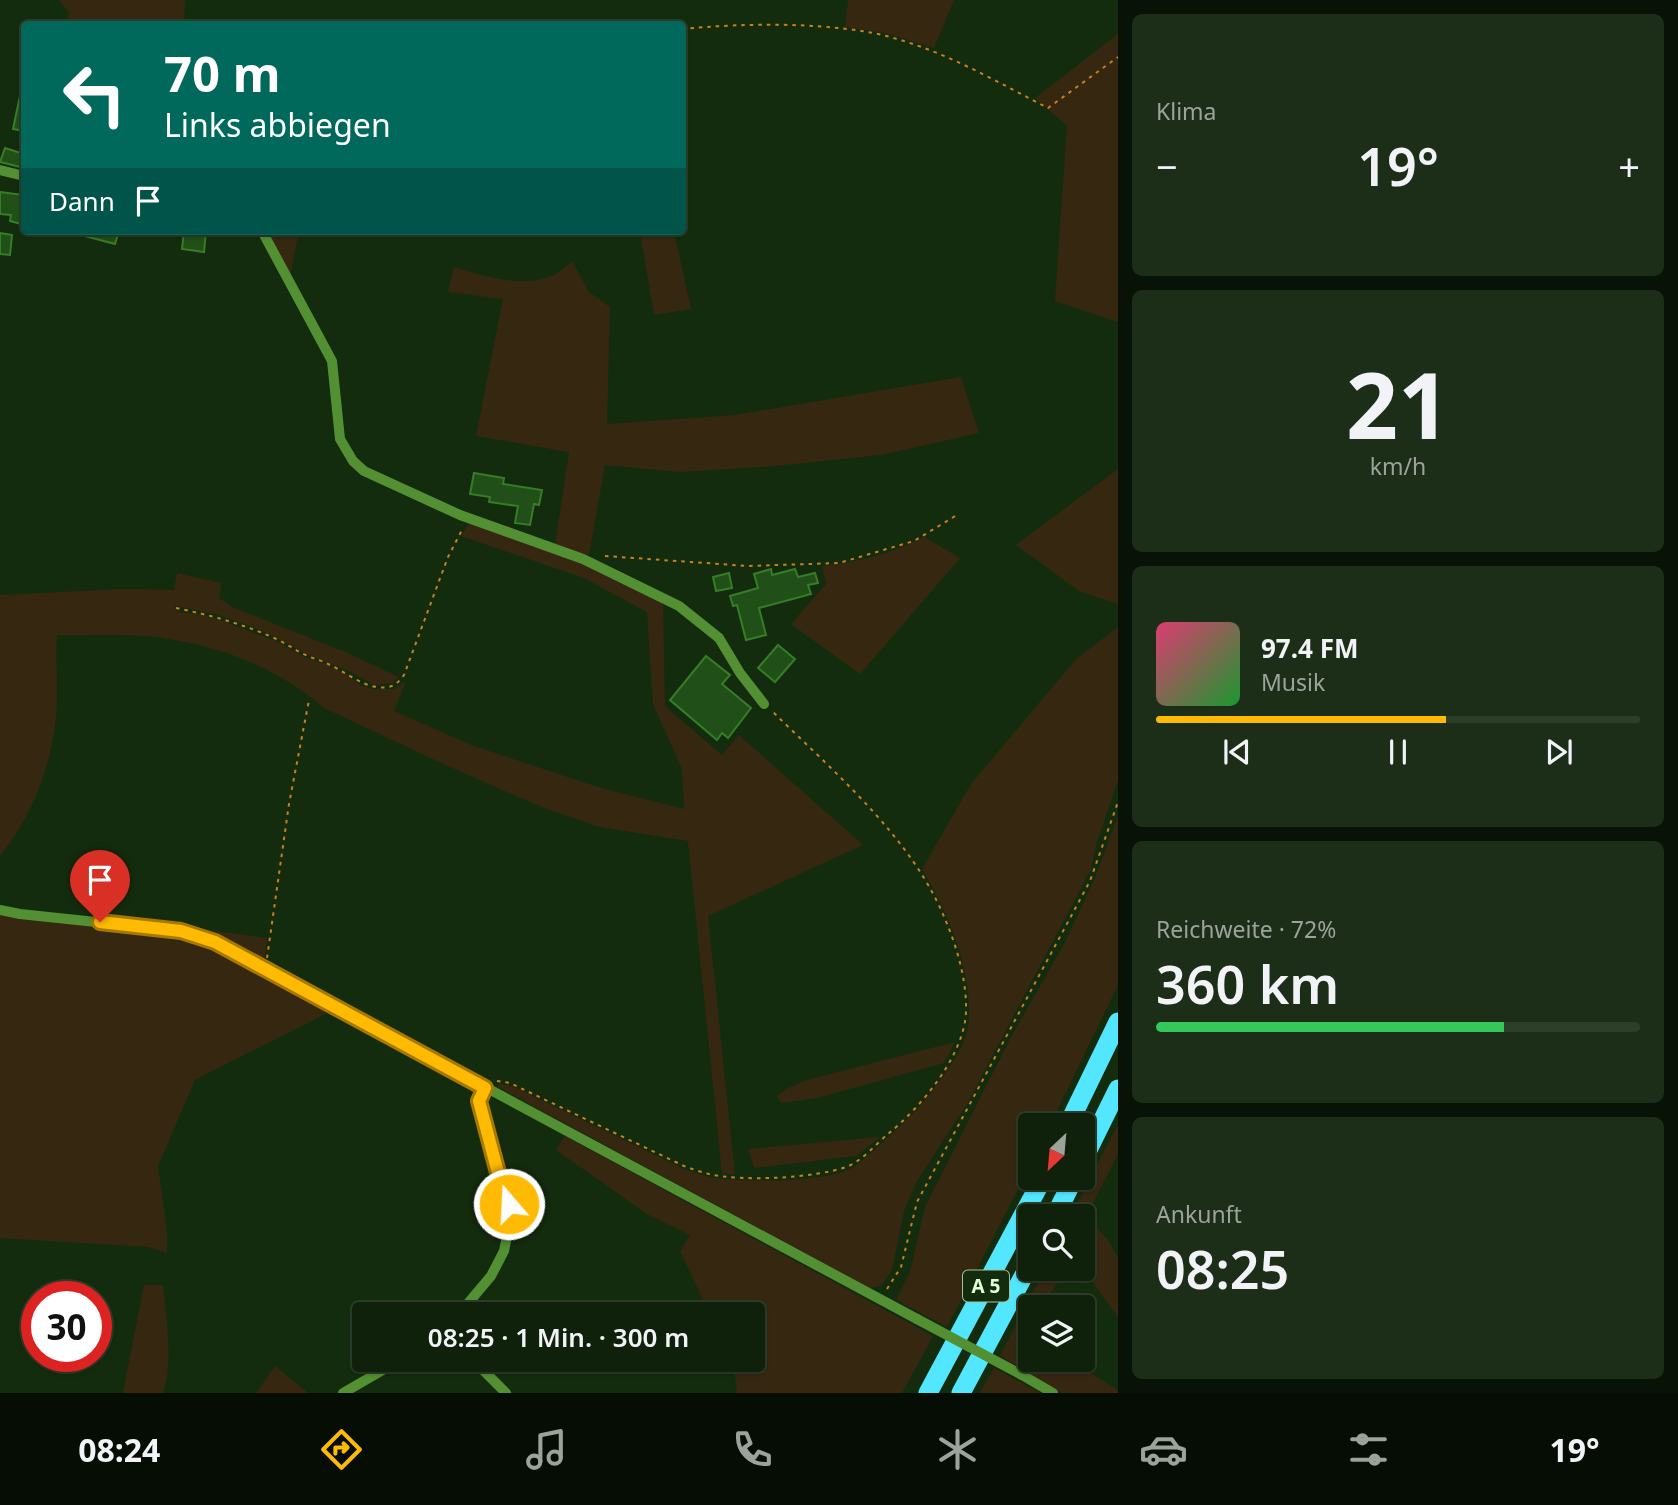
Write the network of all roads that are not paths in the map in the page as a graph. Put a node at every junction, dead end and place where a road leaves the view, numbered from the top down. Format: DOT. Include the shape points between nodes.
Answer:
graph roads {
  1 [pos="0,170"];
  2 [pos="21,175"];
  3 [pos="264,235"];
  4 [pos="764,704"];
  5 [pos="0,910"];
  6 [pos="1118,1022"];
  7 [pos="485,1088"];
  8 [pos="1118,1089"];
  9 [pos="1074,1113"];
  10 [pos="1096,1134"];
  11 [pos="1037,1190"];
  12 [pos="1021,1281"];
  13 [pos="468,1302"];
  14 [pos="379,1372"];
  15 [pos="485,1372"];
  16 [pos="343,1393"];
  17 [pos="506,1393"];
  18 [pos="928,1393"];
  19 [pos="961,1393"];
  20 [pos="1052,1393"];
  1 -- 2 [label="street"];
  3 -- 4 [label="street" via="332,361 344,448 364,471 468,518 583,559 679,606 719,638"];
  5 -- 7 [label="street" via="181,931 215,942"];
  6 -- 9 [label="highway"];
  7 -- 13 [label="street" via="479,1101 509,1204 509,1226 504,1251 491,1276"];
  7 -- 20 [label="street, bridge"];
  8 -- 10 [label="highway"];
  11 -- 18 [label="highway, A 5"];
  12 -- 19 [label="highway, A 5"];
  14 -- 16 [label="street"];
  15 -- 17 [label="street"];
}
